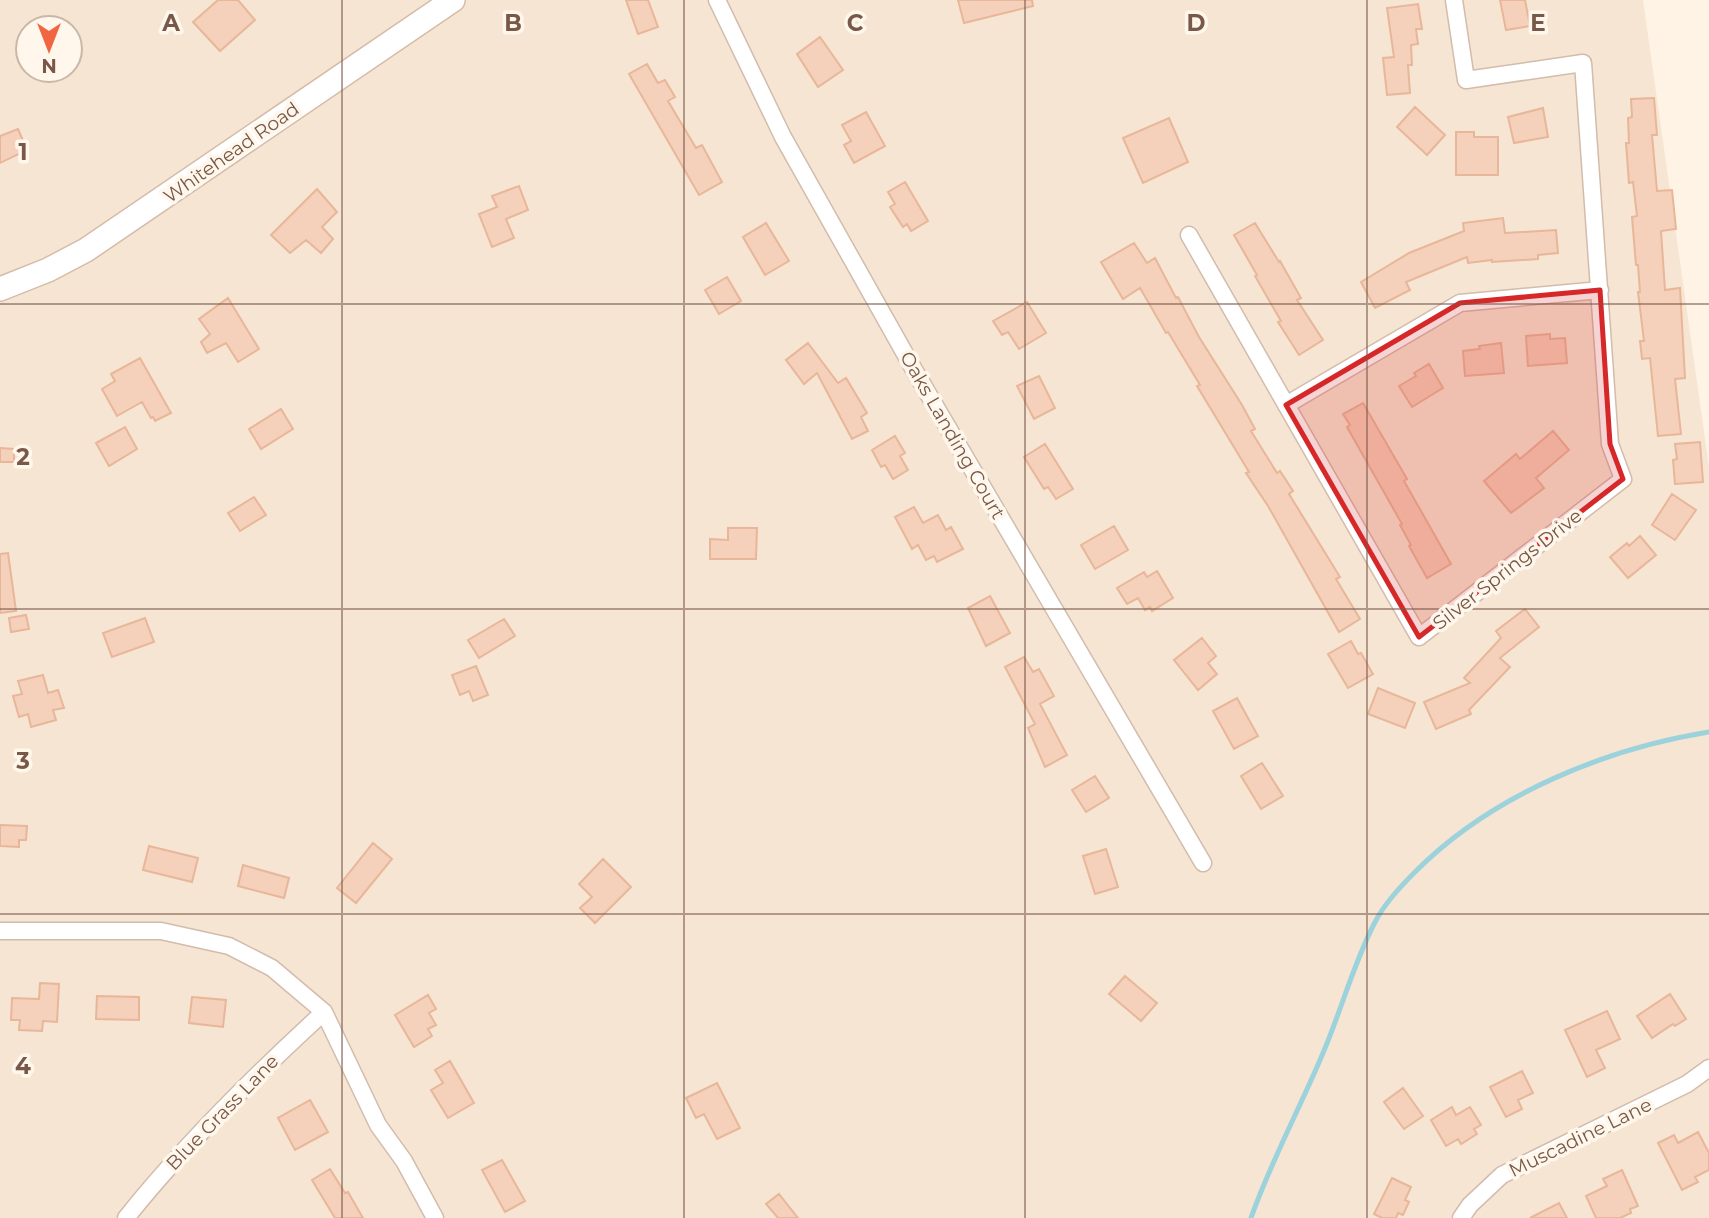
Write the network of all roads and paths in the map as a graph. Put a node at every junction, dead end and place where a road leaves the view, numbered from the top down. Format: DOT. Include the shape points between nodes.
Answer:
graph roads {
  1 [pos="453,0"];
  2 [pos="717,0"];
  3 [pos="1454,0"];
  4 [pos="1189,235"];
  5 [pos="0,289"];
  6 [pos="1600,290"];
  7 [pos="1286,405"];
  8 [pos="1203,863"];
  9 [pos="0,931"];
  10 [pos="324,1012"];
  11 [pos="1709,1068"];
  12 [pos="126,1218"];
  13 [pos="435,1218"];
  14 [pos="1461,1218"];
  1 -- 5 [label="street, Whitehead Road" via="86,250"];
  2 -- 8 [label="street, Oaks Landing Court" via="783,137 913,368"];
  3 -- 6 [label="street, Silver Springs Drive" via="1466,80 1583,63"];
  4 -- 7 [label="street, Silver Springs Drive"];
  6 -- 7 [label="street" via="1460,303"];
  6 -- 7 [label="street, Silver Springs Drive" via="1610,444 1623,479 1419,638"];
  9 -- 10 [label="street" via="161,931 229,946 272,968"];
  10 -- 12 [label="street, Blue Grass Lane" via="163,1172"];
  10 -- 13 [label="street" via="378,1125"];
  11 -- 14 [label="street, Muscadine Lane" via="1687,1084 1502,1175"];
}
